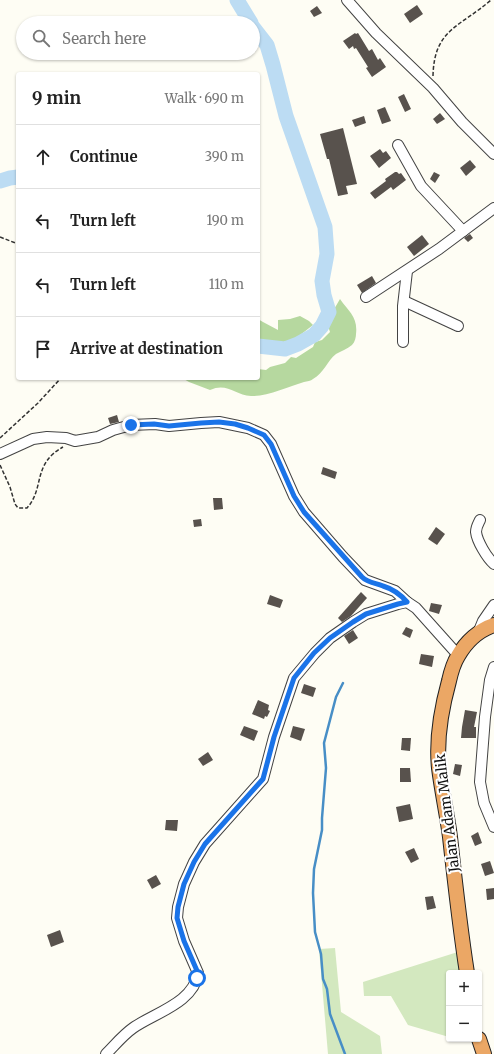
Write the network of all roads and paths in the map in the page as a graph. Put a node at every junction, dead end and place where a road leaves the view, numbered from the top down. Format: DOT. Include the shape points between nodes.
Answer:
graph roads {
  1 [pos="347,0"];
  2 [pos="491,0"];
  3 [pos="433,88"];
  4 [pos="398,145"];
  5 [pos="494,154"];
  6 [pos="494,208"];
  7 [pos="463,231"];
  8 [pos="0,237"];
  9 [pos="16,243"];
  10 [pos="407,271"];
  11 [pos="366,297"];
  12 [pos="404,301"];
  13 [pos="458,326"];
  14 [pos="403,342"];
  15 [pos="59,380"];
  16 [pos="0,438"];
  17 [pos="75,441"];
  18 [pos="0,454"];
  19 [pos="0,465"];
  20 [pos="480,520"];
  21 [pos="494,564"];
  22 [pos="407,602"];
  23 [pos="494,605"];
  24 [pos="494,625"];
  25 [pos="478,633"];
  26 [pos="458,655"];
  27 [pos="494,667"];
  28 [pos="494,828"];
  29 [pos="467,970"];
  30 [pos="480,1042"];
  31 [pos="106,1054"];
  32 [pos="484,1054"];
  1 -- 3 [label="street" via="376,33"];
  2 -- 3 [label="path" via="444,37 434,62"];
  3 -- 5 [label="street"];
  4 -- 7 [label="street" via="420,186"];
  6 -- 7 [label="street"];
  7 -- 10 [label="street"];
  8 -- 9 [label="path"];
  10 -- 11 [label="street"];
  10 -- 12 [label="street"];
  12 -- 13 [label="street"];
  12 -- 14 [label="street"];
  15 -- 16 [label="path"];
  17 -- 18 [label="street" via="47,437 33,439"];
  17 -- 19 [label="path" via="48,459 40,473 33,501 27,508 18,508 14,504"];
  17 -- 22 [label="street" via="98,437 131,425 154,424 169,426 219,422 235,424 264,435 271,444 294,496 310,519 362,577 395,591"];
  20 -- 21 [label="street" via="477,536 488,558"];
  22 -- 26 [label="street" via="416,608"];
  22 -- 31 [label="street" via="366,614 353,622 330,638 294,678 263,779 205,844 184,884 177,918 198,973 197,978 188,993 180,1000 134,1028"];
  23 -- 25 [label="street"];
  24 -- 25 [label="highway, Jalan Adam Malik"];
  25 -- 26 [label="highway, Jalan Adam Malik"];
  26 -- 29 [label="highway, Jalan Adam Malik" via="447,688 438,741"];
  27 -- 28 [label="street" via="485,717 480,782 484,803"];
  30 -- 32 [label="highway"];
}
